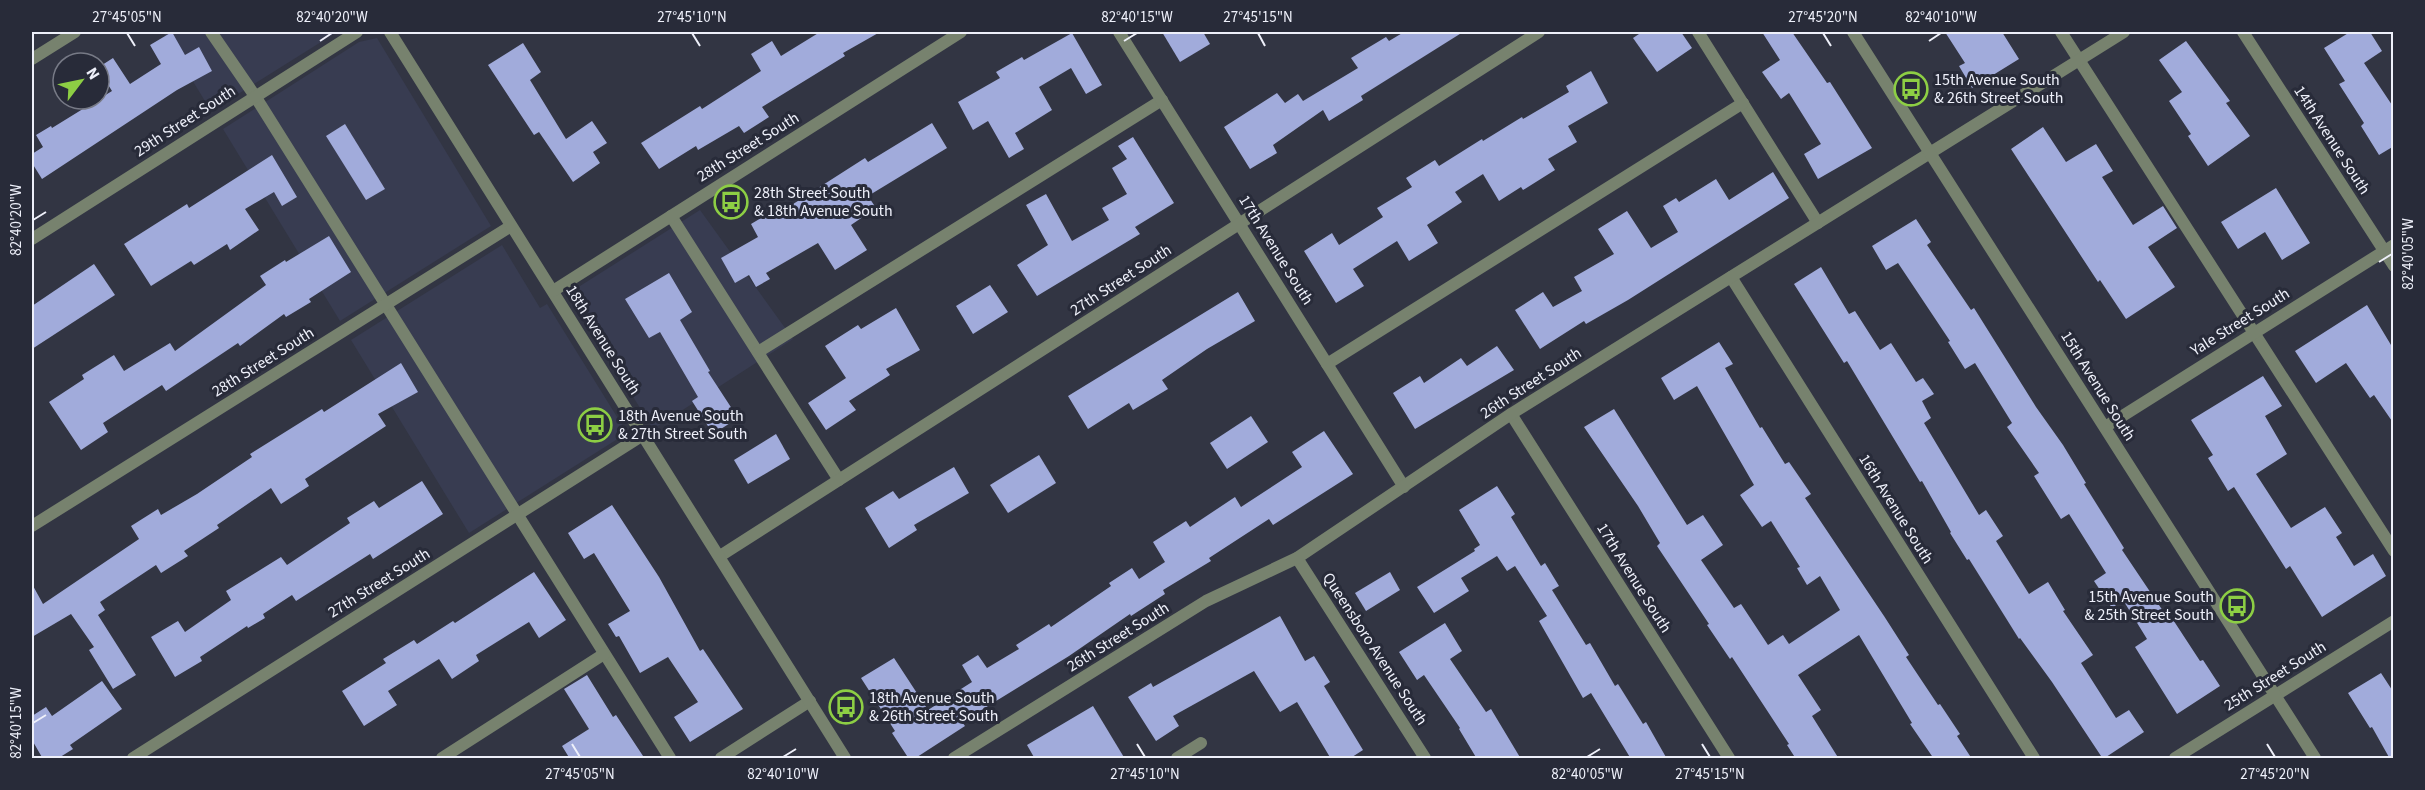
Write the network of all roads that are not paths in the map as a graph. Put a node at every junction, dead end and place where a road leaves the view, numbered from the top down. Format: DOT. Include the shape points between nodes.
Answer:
graph roads {
  1 [pos="75,32"];
  2 [pos="211,32"];
  3 [pos="357,32"];
  4 [pos="390,32"];
  5 [pos="961,32"];
  6 [pos="1119,32"];
  7 [pos="1539,32"];
  8 [pos="1698,32"];
  9 [pos="1853,32"];
  10 [pos="2061,32"];
  11 [pos="2124,32"];
  12 [pos="2243,32"];
  13 [pos="32,59"];
  14 [pos="2079,60"];
  15 [pos="255,96"];
  16 [pos="1162,100"];
  17 [pos="1743,103"];
  18 [pos="1930,153"];
  19 [pos="671,216"];
  20 [pos="1239,223"];
  21 [pos="1818,223"];
  22 [pos="511,226"];
  23 [pos="32,239"];
  24 [pos="2389,248"];
  25 [pos="2394,266"];
  26 [pos="1731,277"];
  27 [pos="553,291"];
  28 [pos="384,305"];
  29 [pos="2254,333"];
  30 [pos="758,352"];
  31 [pos="1327,364"];
  32 [pos="1511,414"];
  33 [pos="2104,427"];
  34 [pos="643,435"];
  35 [pos="839,480"];
  36 [pos="1404,487"];
  37 [pos="517,516"];
  38 [pos="32,526"];
  39 [pos="2394,551"];
  40 [pos="720,556"];
  41 [pos="1297,558"];
  42 [pos="2394,621"];
  43 [pos="604,654"];
  44 [pos="2275,696"];
  45 [pos="810,700"];
  46 [pos="1201,743"];
  47 [pos="133,759"];
  48 [pos="442,759"];
  49 [pos="670,759"];
  50 [pos="722,759"];
  51 [pos="845,759"];
  52 [pos="954,759"];
  53 [pos="1177,759"];
  54 [pos="1425,759"];
  55 [pos="1728,759"];
  56 [pos="2034,759"];
  57 [pos="2175,759"];
  58 [pos="2315,759"];
  1 -- 13 [label="street"];
  2 -- 15 [label="street"];
  3 -- 15 [label="street, 29th Street South"];
  4 -- 22 [label="street, 18th Avenue South"];
  5 -- 19 [label="street, 28th Street South"];
  6 -- 16 [label="street, 17th Avenue South"];
  7 -- 20 [label="street, 27th Street South"];
  8 -- 17 [label="street"];
  9 -- 18 [label="street, 15th Avenue South"];
  10 -- 14 [label="street"];
  11 -- 14 [label="street, 26th Street South"];
  12 -- 24 [label="street, 14th Avenue South"];
  14 -- 18 [label="street, 26th Street South"];
  14 -- 29 [label="street"];
  15 -- 23 [label="street, 29th Street South"];
  15 -- 28 [label="street"];
  16 -- 20 [label="street, 17th Avenue South"];
  16 -- 30 [label="street"];
  17 -- 21 [label="street"];
  17 -- 31 [label="street"];
  18 -- 21 [label="street, 26th Street South"];
  18 -- 33 [label="street, 15th Avenue South"];
  19 -- 27 [label="street, 28th Street South"];
  19 -- 30 [label="street"];
  20 -- 31 [label="street, 17th Avenue South"];
  20 -- 35 [label="street, 27th Street South"];
  21 -- 26 [label="street, 26th Street South"];
  22 -- 27 [label="street, 18th Avenue South"];
  22 -- 28 [label="street, 28th Street South"];
  24 -- 25 [label="street, 14th Avenue South"];
  24 -- 29 [label="street, Yale Street South"];
  26 -- 32 [label="street, 26th Street South"];
  26 -- 56 [label="street, 16th Avenue South"];
  27 -- 34 [label="street, 18th Avenue South"];
  28 -- 37 [label="street"];
  28 -- 38 [label="street, 28th Street South"];
  29 -- 33 [label="street, Yale Street South"];
  29 -- 39 [label="street"];
  30 -- 35 [label="street"];
  31 -- 36 [label="street, 17th Avenue South"];
  32 -- 36 [label="street, 26th Street South"];
  32 -- 55 [label="street, 17th Avenue South"];
  33 -- 44 [label="street, 15th Avenue South"];
  34 -- 37 [label="street, 27th Street South"];
  34 -- 40 [label="street, 18th Avenue South"];
  35 -- 40 [label="street, 27th Street South"];
  36 -- 41 [label="street, 26th Street South"];
  37 -- 43 [label="street"];
  37 -- 47 [label="street, 27th Street South"];
  40 -- 45 [label="street, 18th Avenue South"];
  41 -- 52 [label="street, 26th Street South" via="1206,602"];
  41 -- 54 [label="street, Queensboro Avenue South"];
  42 -- 44 [label="street, 25th Street South"];
  43 -- 48 [label="street"];
  43 -- 49 [label="street"];
  44 -- 57 [label="street, 25th Street South"];
  44 -- 58 [label="street, 15th Avenue South"];
  45 -- 50 [label="street"];
  45 -- 51 [label="street, 18th Avenue South"];
  46 -- 53 [label="street"];
}
